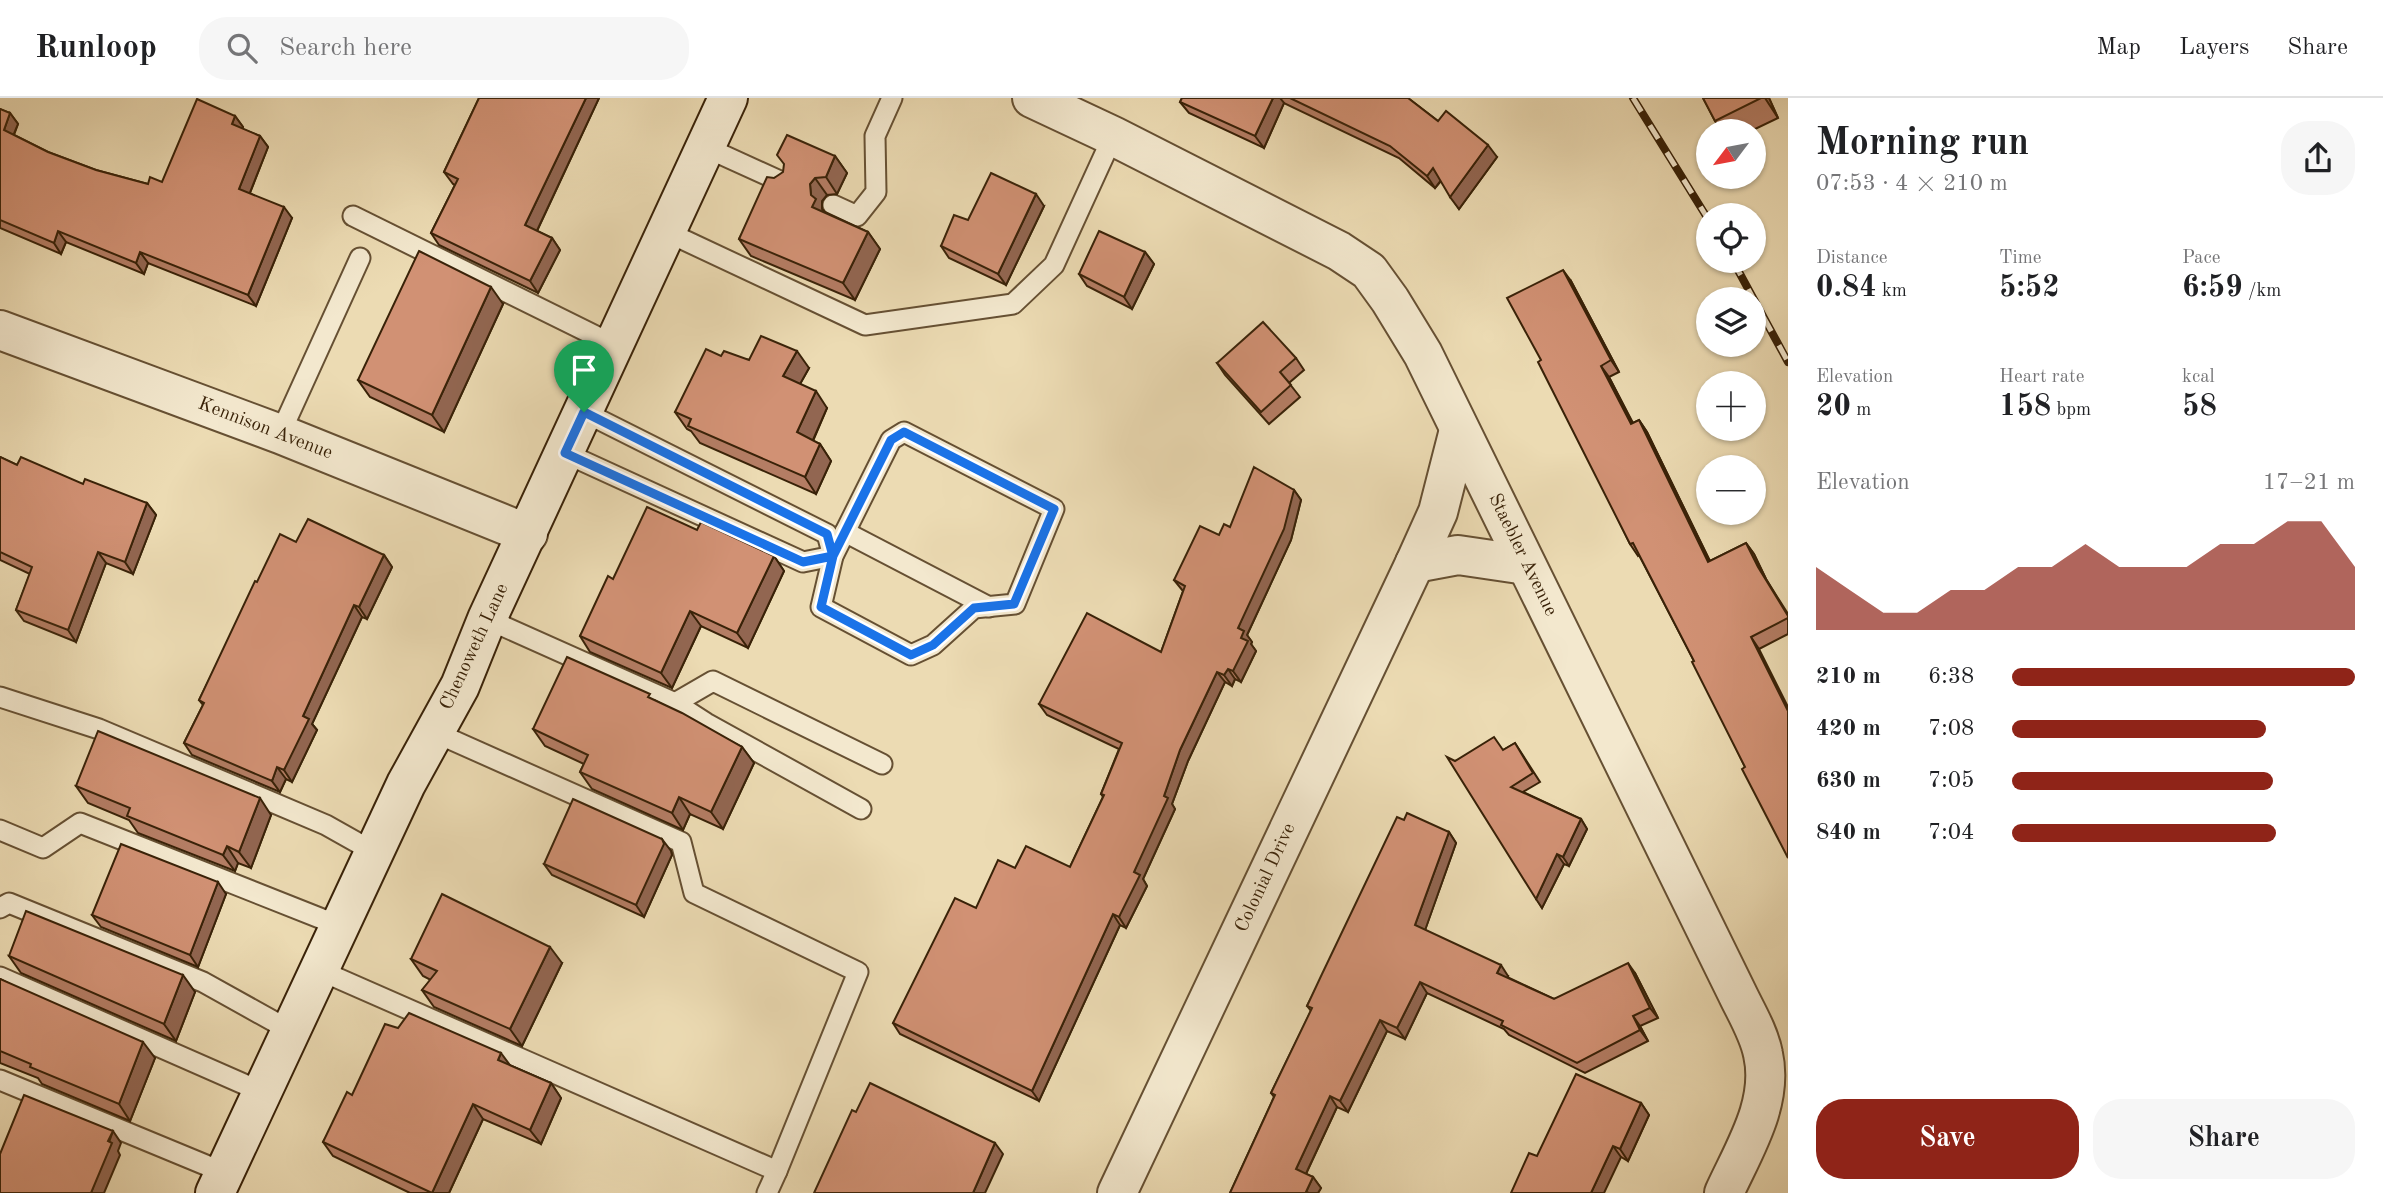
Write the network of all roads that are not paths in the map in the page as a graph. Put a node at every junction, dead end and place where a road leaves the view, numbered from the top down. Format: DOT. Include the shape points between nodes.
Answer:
graph roads {
  1 [pos="728,98"];
  2 [pos="892,98"];
  3 [pos="1032,98"];
  4 [pos="1074,107"];
  5 [pos="1113,136"];
  6 [pos="705,147"];
  7 [pos="785,183"];
  8 [pos="832,205"];
  9 [pos="353,216"];
  10 [pos="667,232"];
  11 [pos="360,258"];
  12 [pos="0,330"];
  13 [pos="614,345"];
  14 [pos="584,412"];
  15 [pos="1460,430"];
  16 [pos="280,434"];
  17 [pos="565,453"];
  18 [pos="845,532"];
  19 [pos="528,534"];
  20 [pos="833,556"];
  21 [pos="1415,563"];
  22 [pos="1527,565"];
  23 [pos="989,607"];
  24 [pos="486,619"];
  25 [pos="0,697"];
  26 [pos="675,703"];
  27 [pos="434,732"];
  28 [pos="882,764"];
  29 [pos="861,809"];
  30 [pos="0,830"];
  31 [pos="374,852"];
  32 [pos="4,905"];
  33 [pos="340,926"];
  34 [pos="319,970"];
  35 [pos="0,976"];
  36 [pos="291,1031"];
  37 [pos="0,1080"];
  38 [pos="262,1092"];
  39 [pos="777,1171"];
  40 [pos="220,1183"];
  41 [pos="767,1193"];
  42 [pos="1117,1193"];
  43 [pos="1724,1193"];
  1 -- 6 [label="street, Chenoweth Lane"];
  2 -- 8 [label="lane" via="876,136 876,192 857,216"];
  3 -- 4 [label="street, Staebler Avenue"];
  4 -- 5 [label="street, Staebler Avenue"];
  5 -- 10 [label="lane" via="1054,265 1013,304 865,325"];
  5 -- 15 [label="street, Staebler Avenue" via="1339,251 1369,271 1423,355"];
  6 -- 7 [label="lane"];
  6 -- 10 [label="street, Chenoweth Lane"];
  9 -- 13 [label="lane"];
  10 -- 13 [label="street, Chenoweth Lane"];
  11 -- 16 [label="lane"];
  12 -- 16 [label="street, Kennison Avenue"];
  13 -- 14 [label="street, Chenoweth Lane"];
  14 -- 17 [label="street, Chenoweth Lane"];
  14 -- 20 [label="lane" via="827,534"];
  15 -- 21 [label="street, Colonial Drive" via="1438,512"];
  15 -- 22 [label="street, Staebler Avenue"];
  16 -- 19 [label="street, Kennison Avenue"];
  17 -- 19 [label="street, Chenoweth Lane"];
  17 -- 20 [label="lane" via="803,562"];
  18 -- 20 [label="lane"];
  18 -- 23 [label="lane"];
  18 -- 23 [label="lane" via="891,440 904,432 1054,509 1014,604"];
  19 -- 24 [label="street, Chenoweth Lane"];
  20 -- 23 [label="lane" via="821,607 911,655 933,645 974,608"];
  21 -- 22 [label="street" via="1458,555"];
  21 -- 42 [label="street, Colonial Drive"];
  22 -- 43 [label="street, Staebler Avenue" via="1763,1051 1766,1077 1760,1114"];
  24 -- 26 [label="lane"];
  24 -- 27 [label="street, Chenoweth Lane" via="460,686"];
  25 -- 31 [label="lane" via="99,729 326,825"];
  26 -- 28 [label="lane" via="713,681"];
  26 -- 29 [label="lane"];
  27 -- 31 [label="street, Chenoweth Lane"];
  27 -- 39 [label="lane" via="681,842 694,893 858,972"];
  30 -- 33 [label="lane" via="43,848 80,823"];
  31 -- 33 [label="street, Chenoweth Lane"];
  32 -- 36 [label="lane" via="202,982"];
  33 -- 34 [label="street, Chenoweth Lane"];
  34 -- 36 [label="street, Chenoweth Lane"];
  34 -- 39 [label="lane"];
  35 -- 38 [label="lane"];
  36 -- 38 [label="street, Chenoweth Lane"];
  37 -- 40 [label="lane"];
  38 -- 40 [label="street, Chenoweth Lane"];
  39 -- 41 [label="lane"];
}
